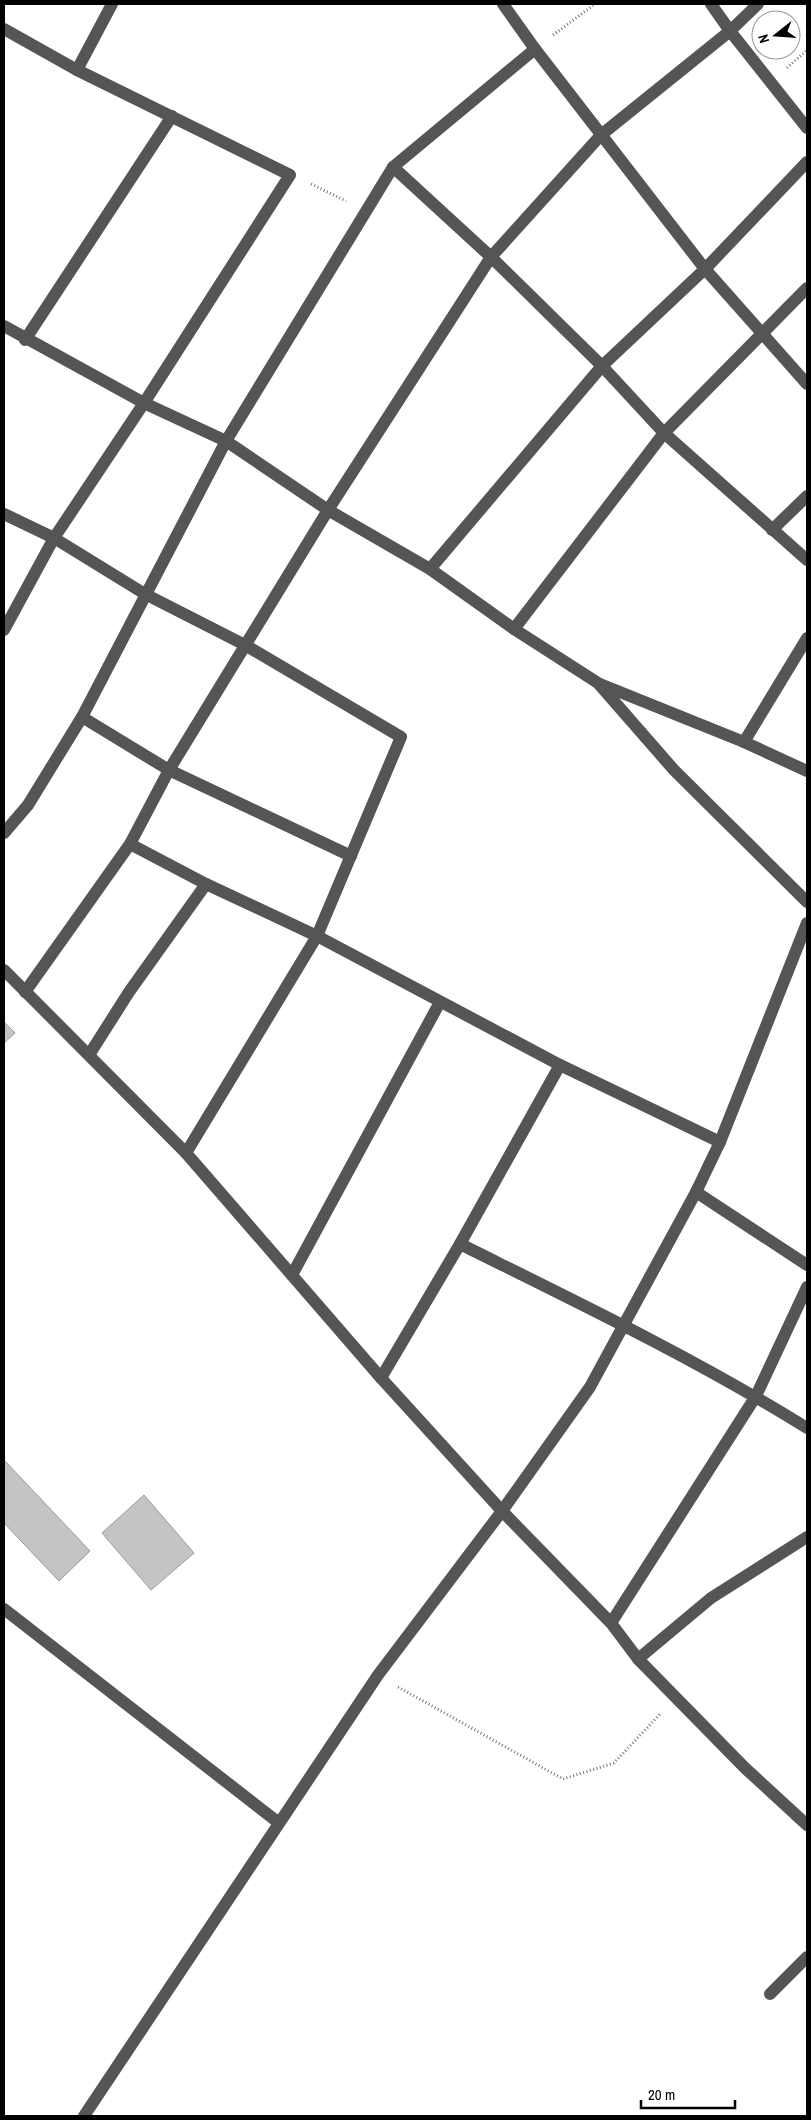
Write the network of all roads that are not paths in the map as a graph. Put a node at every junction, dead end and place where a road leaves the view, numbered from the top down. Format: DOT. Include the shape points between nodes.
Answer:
graph roads {
  1 [pos="112,4"];
  2 [pos="503,4"];
  3 [pos="711,4"];
  4 [pos="758,4"];
  5 [pos="4,29"];
  6 [pos="730,31"];
  7 [pos="535,49"];
  8 [pos="77,70"];
  9 [pos="172,116"];
  10 [pos="807,128"];
  11 [pos="601,135"];
  12 [pos="807,162"];
  13 [pos="393,167"];
  14 [pos="491,257"];
  15 [pos="704,269"];
  16 [pos="807,288"];
  17 [pos="4,326"];
  18 [pos="762,334"];
  19 [pos="25,340"];
  20 [pos="602,366"];
  21 [pos="807,384"];
  22 [pos="144,403"];
  23 [pos="664,433"];
  24 [pos="226,441"];
  25 [pos="807,496"];
  26 [pos="328,510"];
  27 [pos="4,514"];
  28 [pos="772,530"];
  29 [pos="54,538"];
  30 [pos="807,560"];
  31 [pos="430,569"];
  32 [pos="145,594"];
  33 [pos="514,629"];
  34 [pos="4,630"];
  35 [pos="807,638"];
  36 [pos="245,645"];
  37 [pos="598,683"];
  38 [pos="82,717"];
  39 [pos="744,742"];
  40 [pos="169,770"];
  41 [pos="807,771"];
  42 [pos="4,833"];
  43 [pos="130,844"];
  44 [pos="351,856"];
  45 [pos="206,884"];
  46 [pos="807,902"];
  47 [pos="807,923"];
  48 [pos="317,936"];
  49 [pos="4,970"];
  50 [pos="25,992"];
  51 [pos="440,1002"];
  52 [pos="89,1055"];
  53 [pos="560,1065"];
  54 [pos="720,1142"];
  55 [pos="186,1153"];
  56 [pos="696,1192"];
  57 [pos="460,1244"];
  58 [pos="807,1265"];
  59 [pos="292,1275"];
  60 [pos="807,1286"];
  61 [pos="625,1326"];
  62 [pos="382,1378"];
  63 [pos="756,1396"];
  64 [pos="807,1428"];
  65 [pos="502,1511"];
  66 [pos="807,1537"];
  67 [pos="4,1609"];
  68 [pos="611,1623"];
  69 [pos="638,1659"];
  70 [pos="279,1823"];
  71 [pos="807,1825"];
  72 [pos="807,1957"];
  73 [pos="770,1994"];
  74 [pos="84,2116"];
  1 -- 8 [label="street"];
  2 -- 7 [label="street"];
  3 -- 6 [label="street"];
  4 -- 6 [label="street"];
  5 -- 8 [label="street"];
  6 -- 10 [label="street"];
  6 -- 11 [label="street"];
  7 -- 11 [label="street"];
  7 -- 13 [label="street"];
  8 -- 9 [label="street"];
  9 -- 19 [label="street"];
  9 -- 22 [label="street" via="290,175"];
  11 -- 14 [label="street"];
  11 -- 15 [label="street"];
  12 -- 15 [label="street"];
  13 -- 14 [label="street"];
  13 -- 24 [label="street"];
  14 -- 20 [label="street"];
  14 -- 26 [label="street"];
  15 -- 18 [label="street"];
  15 -- 20 [label="street"];
  16 -- 18 [label="street"];
  17 -- 19 [label="street"];
  18 -- 21 [label="street"];
  18 -- 23 [label="street"];
  19 -- 22 [label="street"];
  20 -- 23 [label="street"];
  20 -- 31 [label="street"];
  22 -- 24 [label="street"];
  22 -- 29 [label="street"];
  23 -- 28 [label="street"];
  23 -- 33 [label="street"];
  24 -- 26 [label="street"];
  24 -- 32 [label="street"];
  25 -- 28 [label="street"];
  26 -- 31 [label="street"];
  26 -- 36 [label="street"];
  27 -- 29 [label="street"];
  28 -- 30 [label="street"];
  29 -- 32 [label="street"];
  29 -- 34 [label="street"];
  31 -- 33 [label="street"];
  32 -- 36 [label="street"];
  32 -- 38 [label="street"];
  33 -- 37 [label="street"];
  35 -- 39 [label="street"];
  36 -- 40 [label="street"];
  36 -- 44 [label="street" via="401,737"];
  37 -- 39 [label="street"];
  37 -- 46 [label="street" via="674,770"];
  38 -- 40 [label="street"];
  38 -- 42 [label="street" via="28,805"];
  39 -- 41 [label="street"];
  40 -- 43 [label="street"];
  40 -- 44 [label="street"];
  43 -- 45 [label="street"];
  43 -- 50 [label="street"];
  44 -- 48 [label="street"];
  45 -- 48 [label="street"];
  45 -- 52 [label="street" via="129,992"];
  47 -- 54 [label="street"];
  48 -- 51 [label="street"];
  48 -- 55 [label="street"];
  49 -- 50 [label="street"];
  50 -- 52 [label="street"];
  51 -- 53 [label="street"];
  51 -- 59 [label="street"];
  52 -- 55 [label="street"];
  53 -- 54 [label="street"];
  53 -- 57 [label="street"];
  54 -- 56 [label="street"];
  55 -- 59 [label="street"];
  56 -- 58 [label="street"];
  56 -- 61 [label="street"];
  57 -- 61 [label="street"];
  57 -- 62 [label="street"];
  59 -- 62 [label="street"];
  60 -- 63 [label="street"];
  61 -- 63 [label="street"];
  61 -- 65 [label="street" via="590,1387"];
  62 -- 65 [label="street"];
  63 -- 64 [label="street"];
  63 -- 68 [label="street"];
  65 -- 68 [label="street"];
  65 -- 70 [label="street" via="378,1675"];
  66 -- 69 [label="street" via="711,1598"];
  67 -- 70 [label="street"];
  68 -- 69 [label="street"];
  69 -- 71 [label="street" via="745,1768"];
  70 -- 74 [label="street"];
  72 -- 73 [label="street"];
}
